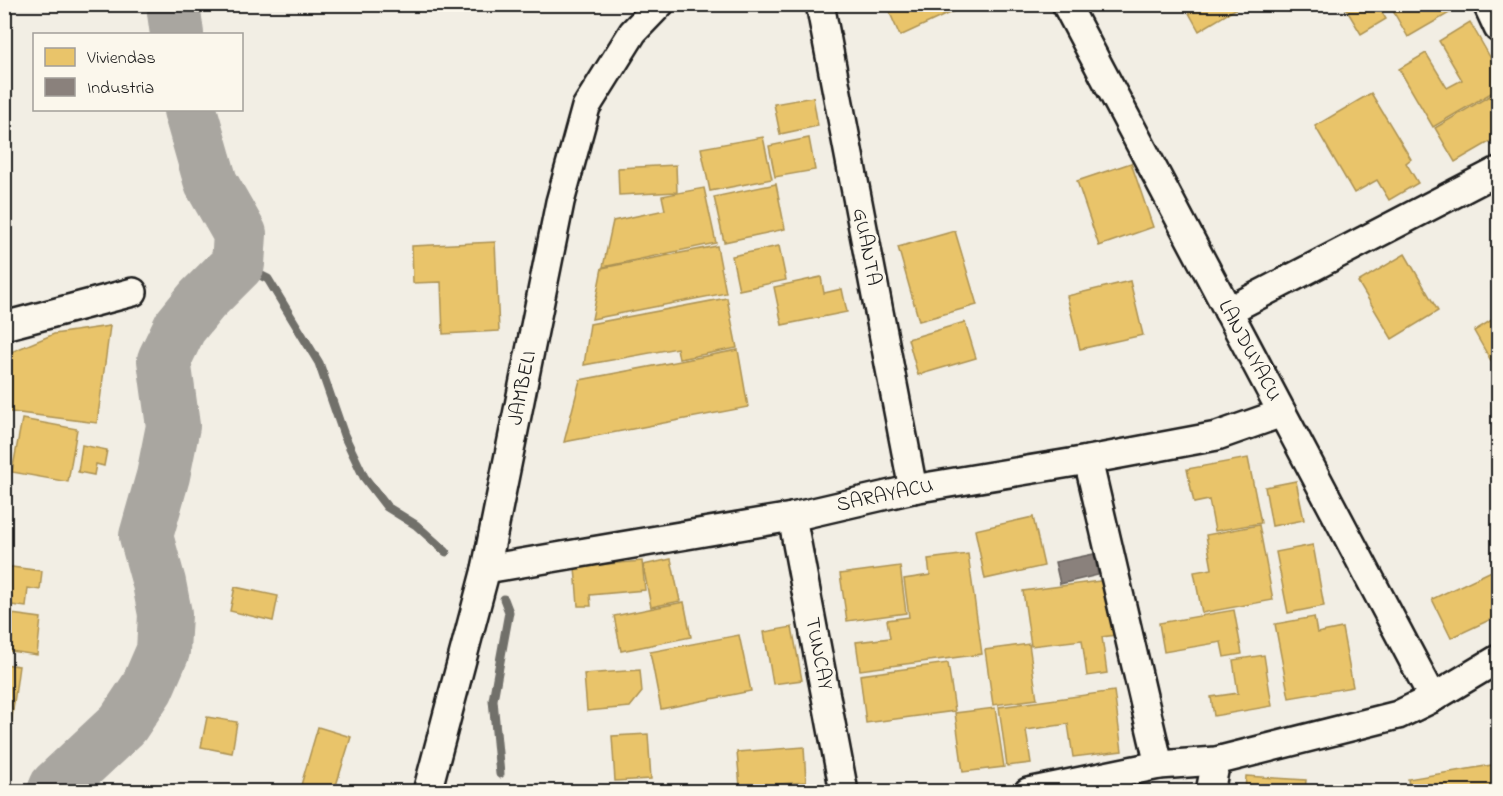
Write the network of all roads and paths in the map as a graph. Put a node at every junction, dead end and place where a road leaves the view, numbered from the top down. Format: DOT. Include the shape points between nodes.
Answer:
graph roads {
  1 [pos="660,4"];
  2 [pos="820,4"];
  3 [pos="1066,4"];
  4 [pos="1486,4"];
  5 [pos="1498,28"];
  6 [pos="1498,171"];
  7 [pos="133,292"];
  8 [pos="1228,310"];
  9 [pos="4,326"];
  10 [pos="1282,413"];
  11 [pos="1088,460"];
  12 [pos="913,489"];
  13 [pos="792,517"];
  14 [pos="486,569"];
  15 [pos="1498,659"];
  16 [pos="1433,698"];
  17 [pos="1216,761"];
  18 [pos="1160,765"];
  19 [pos="427,792"];
  20 [pos="844,792"];
  21 [pos="1028,792"];
  22 [pos="1210,792"];
  1 -- 14 [label="street, JAMBELI" via="633,32 586,107 560,202"];
  2 -- 12 [label="street, GUANTA"];
  3 -- 8 [label="street, LANDUYACU"];
  4 -- 5 [label="street"];
  6 -- 8 [label="street"];
  7 -- 9 [label="street"];
  8 -- 10 [label="street, LANDUYACU"];
  10 -- 11 [label="street, SARAYACU" via="1217,436"];
  10 -- 16 [label="street, LANDUYACU"];
  11 -- 12 [label="street, SARAYACU"];
  11 -- 18 [label="street"];
  12 -- 13 [label="street, SARAYACU"];
  13 -- 14 [label="street, SARAYACU"];
  13 -- 20 [label="street, TUNCAY"];
  14 -- 19 [label="street, JAMBELI"];
  15 -- 16 [label="street"];
  16 -- 17 [label="street" via="1398,715"];
  17 -- 18 [label="street"];
  17 -- 22 [label="street"];
  18 -- 21 [label="street"];
}
